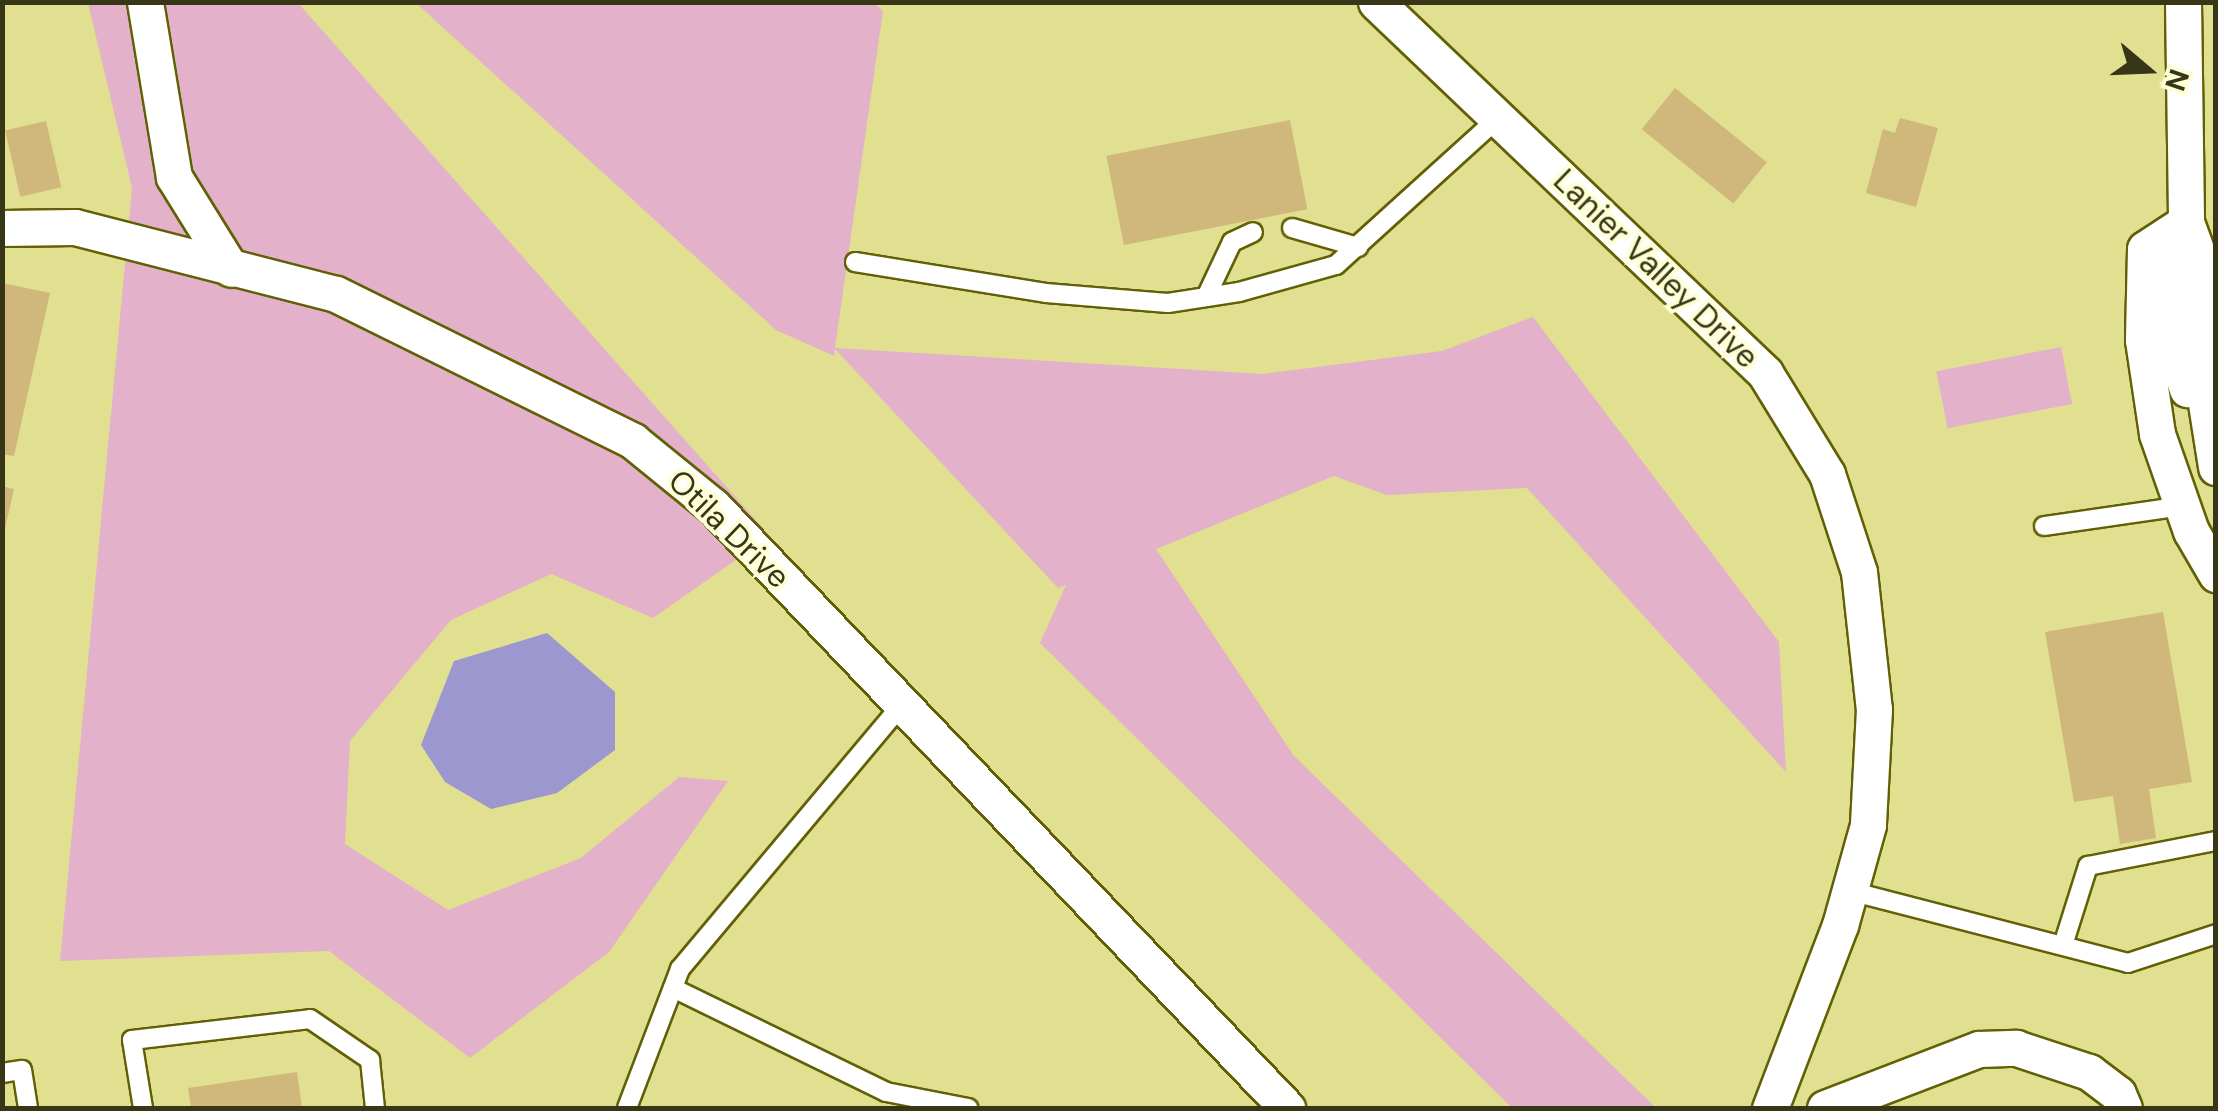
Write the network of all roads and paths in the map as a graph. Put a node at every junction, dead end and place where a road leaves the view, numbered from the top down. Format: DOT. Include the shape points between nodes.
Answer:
graph roads {
  1 [pos="146,2"];
  2 [pos="1376,2"];
  3 [pos="2183,2"];
  4 [pos="1498,118"];
  5 [pos="2186,222"];
  6 [pos="2,228"];
  7 [pos="1292,228"];
  8 [pos="1253,232"];
  9 [pos="1358,247"];
  10 [pos="855,262"];
  11 [pos="231,269"];
  12 [pos="1206,297"];
  13 [pos="2169,338"];
  14 [pos="2216,467"];
  15 [pos="2216,488"];
  16 [pos="2182,506"];
  17 [pos="2044,526"];
  18 [pos="2216,574"];
  19 [pos="902,704"];
  20 [pos="2216,841"];
  21 [pos="1850,891"];
  22 [pos="2216,934"];
  23 [pos="2064,942"];
  24 [pos="673,988"];
  25 [pos="2,1073"];
  26 [pos="28,1108"];
  27 [pos="143,1108"];
  28 [pos="376,1108"];
  29 [pos="628,1108"];
  30 [pos="968,1108"];
  31 [pos="1287,1108"];
  32 [pos="1770,1108"];
  33 [pos="1825,1108"];
  34 [pos="2124,1108"];
  1 -- 11 [label="street" via="174,177"];
  2 -- 4 [label="street, Lanier Valley Drive"];
  3 -- 5 [label="street"];
  4 -- 9 [label="lane"];
  4 -- 21 [label="street, Lanier Valley Drive" via="1765,374 1827,474 1859,572 1874,709 1868,825"];
  5 -- 13 [label="street" via="2199,256"];
  5 -- 13 [label="street" via="2145,249"];
  6 -- 11 [label="street, Otila Drive" via="75,227"];
  7 -- 9 [label="lane"];
  8 -- 12 [label="lane" via="1232,242"];
  9 -- 12 [label="lane" via="1336,265"];
  10 -- 12 [label="lane" via="1046,294 1168,303"];
  11 -- 19 [label="street, Otila Drive" via="336,294 633,441 712,506"];
  13 -- 14 [label="street" via="2210,429"];
  13 -- 16 [label="street" via="2158,434"];
  15 -- 16 [label="street"];
  16 -- 17 [label="lane"];
  16 -- 18 [label="street"];
  19 -- 24 [label="lane" via="680,969"];
  19 -- 31 [label="street, Otila Drive"];
  20 -- 23 [label="lane" via="2088,866"];
  21 -- 23 [label="lane"];
  21 -- 32 [label="street, Lanier Valley Drive"];
  22 -- 23 [label="lane" via="2128,962"];
  24 -- 29 [label="lane"];
  24 -- 30 [label="lane" via="886,1092"];
  25 -- 26 [label="lane" via="22,1070"];
  27 -- 28 [label="lane" via="132,1040 310,1019 370,1060"];
  33 -- 34 [label="street" via="1979,1048 2016,1048 2089,1072 2118,1094"];
}
